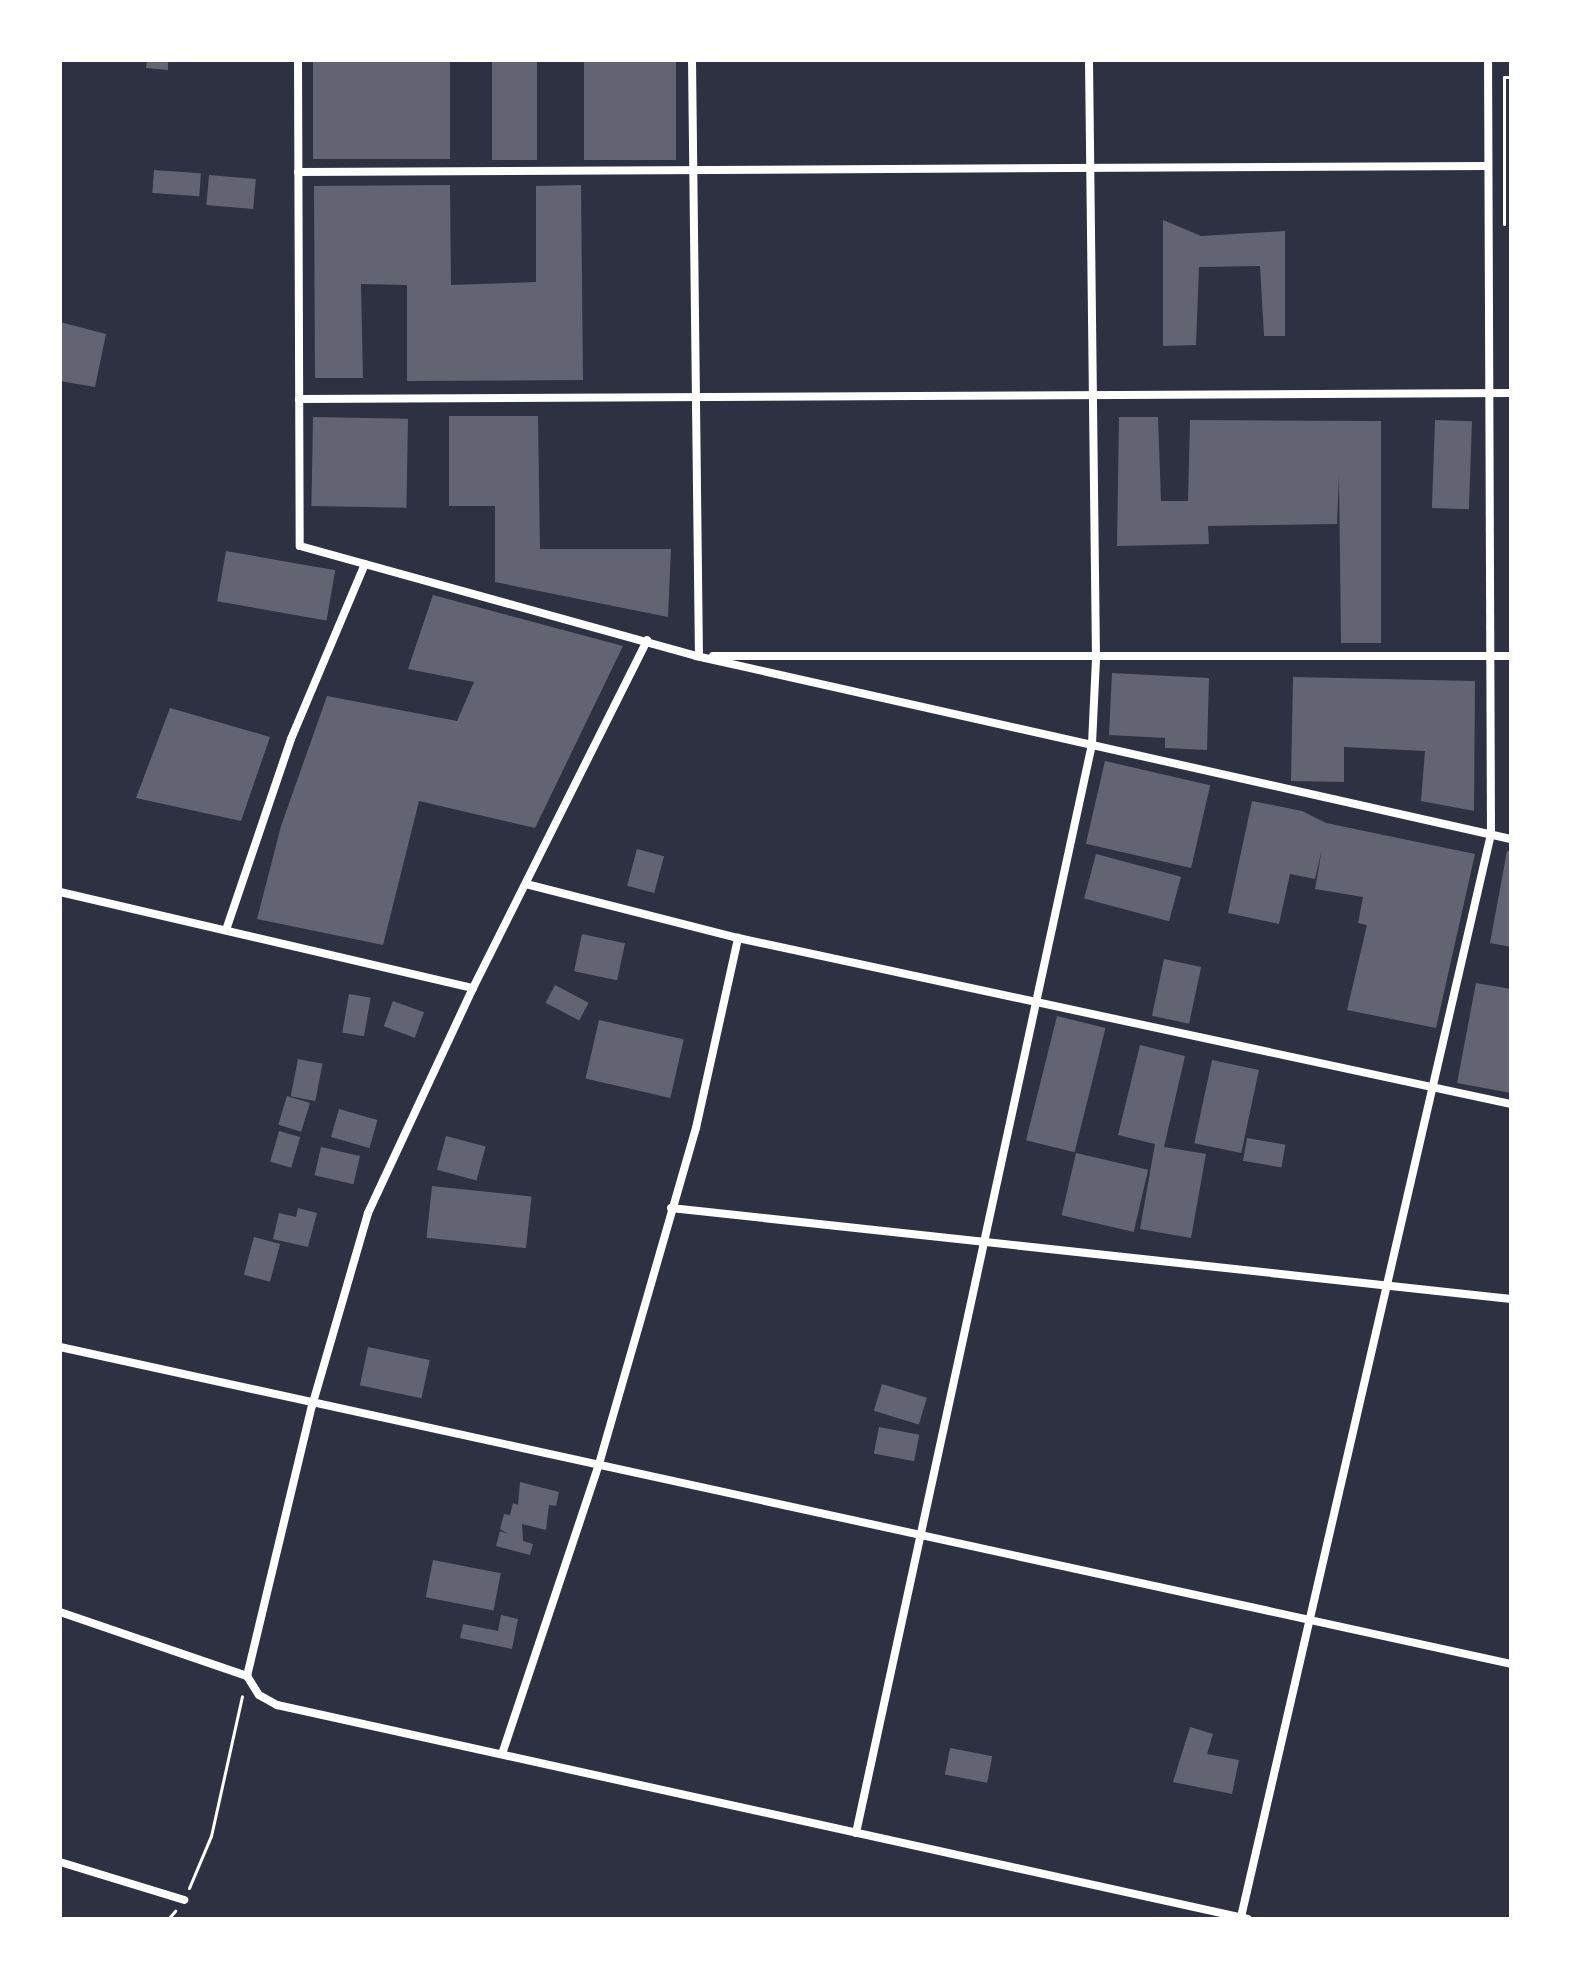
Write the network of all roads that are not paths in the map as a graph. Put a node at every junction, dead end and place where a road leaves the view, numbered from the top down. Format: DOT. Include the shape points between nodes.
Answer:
graph roads {
  1 [pos="298,60"];
  2 [pos="692,60"];
  3 [pos="1089,60"];
  4 [pos="1488,60"];
  5 [pos="1488,166"];
  6 [pos="1092,169"];
  7 [pos="692,171"];
  8 [pos="298,172"];
  9 [pos="1094,393"];
  10 [pos="1489,393"];
  11 [pos="1511,393"];
  12 [pos="693,395"];
  13 [pos="299,399"];
  14 [pos="365,564"];
  15 [pos="647,640"];
  16 [pos="696,656"];
  17 [pos="1490,656"];
  18 [pos="1511,656"];
  19 [pos="1096,659"];
  20 [pos="1092,744"];
  21 [pos="1491,834"];
  22 [pos="1511,839"];
  23 [pos="526,884"];
  24 [pos="60,892"];
  25 [pos="226,930"];
  26 [pos="738,938"];
  27 [pos="473,988"];
  28 [pos="1034,1002"];
  29 [pos="1430,1087"];
  30 [pos="1511,1104"];
  31 [pos="671,1208"];
  32 [pos="982,1244"];
  33 [pos="1387,1282"];
  34 [pos="1511,1299"];
  35 [pos="60,1347"];
  36 [pos="312,1406"];
  37 [pos="599,1464"];
  38 [pos="921,1532"];
  39 [pos="60,1612"];
  40 [pos="1310,1619"];
  41 [pos="1511,1664"];
  42 [pos="247,1676"];
  43 [pos="502,1754"];
  44 [pos="856,1833"];
  45 [pos="60,1862"];
  46 [pos="184,1900"];
  47 [pos="1245,1918"];
  1 -- 8 [label="street"];
  2 -- 7 [label="street"];
  3 -- 6 [label="street"];
  4 -- 5 [label="street"];
  5 -- 6 [label="street"];
  5 -- 10 [label="street"];
  6 -- 7 [label="street"];
  6 -- 9 [label="street"];
  7 -- 8 [label="street"];
  7 -- 12 [label="street"];
  8 -- 13 [label="street"];
  9 -- 10 [label="street"];
  9 -- 12 [label="street"];
  9 -- 19 [label="street"];
  10 -- 11 [label="street"];
  10 -- 17 [label="street"];
  12 -- 13 [label="street"];
  12 -- 16 [label="street"];
  13 -- 14 [label="street" via="300,546"];
  14 -- 15 [label="street"];
  14 -- 25 [label="street" via="291,739"];
  15 -- 16 [label="street"];
  15 -- 23 [label="street"];
  16 -- 19 [label="street"];
  16 -- 20 [label="street"];
  17 -- 18 [label="street"];
  17 -- 19 [label="street"];
  17 -- 21 [label="street"];
  19 -- 20 [label="street"];
  20 -- 21 [label="street"];
  20 -- 28 [label="street"];
  21 -- 22 [label="street"];
  21 -- 29 [label="street"];
  23 -- 26 [label="street"];
  23 -- 27 [label="street"];
  24 -- 25 [label="street"];
  25 -- 27 [label="street"];
  26 -- 28 [label="street"];
  26 -- 31 [label="street" via="696,1128"];
  27 -- 36 [label="street" via="368,1213"];
  28 -- 29 [label="street"];
  28 -- 32 [label="street"];
  29 -- 30 [label="street"];
  29 -- 33 [label="street"];
  31 -- 32 [label="street"];
  31 -- 37 [label="street"];
  32 -- 33 [label="street"];
  32 -- 38 [label="street"];
  33 -- 34 [label="street"];
  33 -- 40 [label="street"];
  35 -- 36 [label="street"];
  36 -- 37 [label="street"];
  36 -- 42 [label="street"];
  37 -- 38 [label="street"];
  37 -- 43 [label="street"];
  38 -- 40 [label="street"];
  38 -- 44 [label="street"];
  39 -- 42 [label="street"];
  40 -- 41 [label="street"];
  40 -- 47 [label="street"];
  42 -- 43 [label="street" via="259,1695 277,1705"];
  43 -- 44 [label="street"];
  44 -- 47 [label="street"];
  45 -- 46 [label="street"];
}
